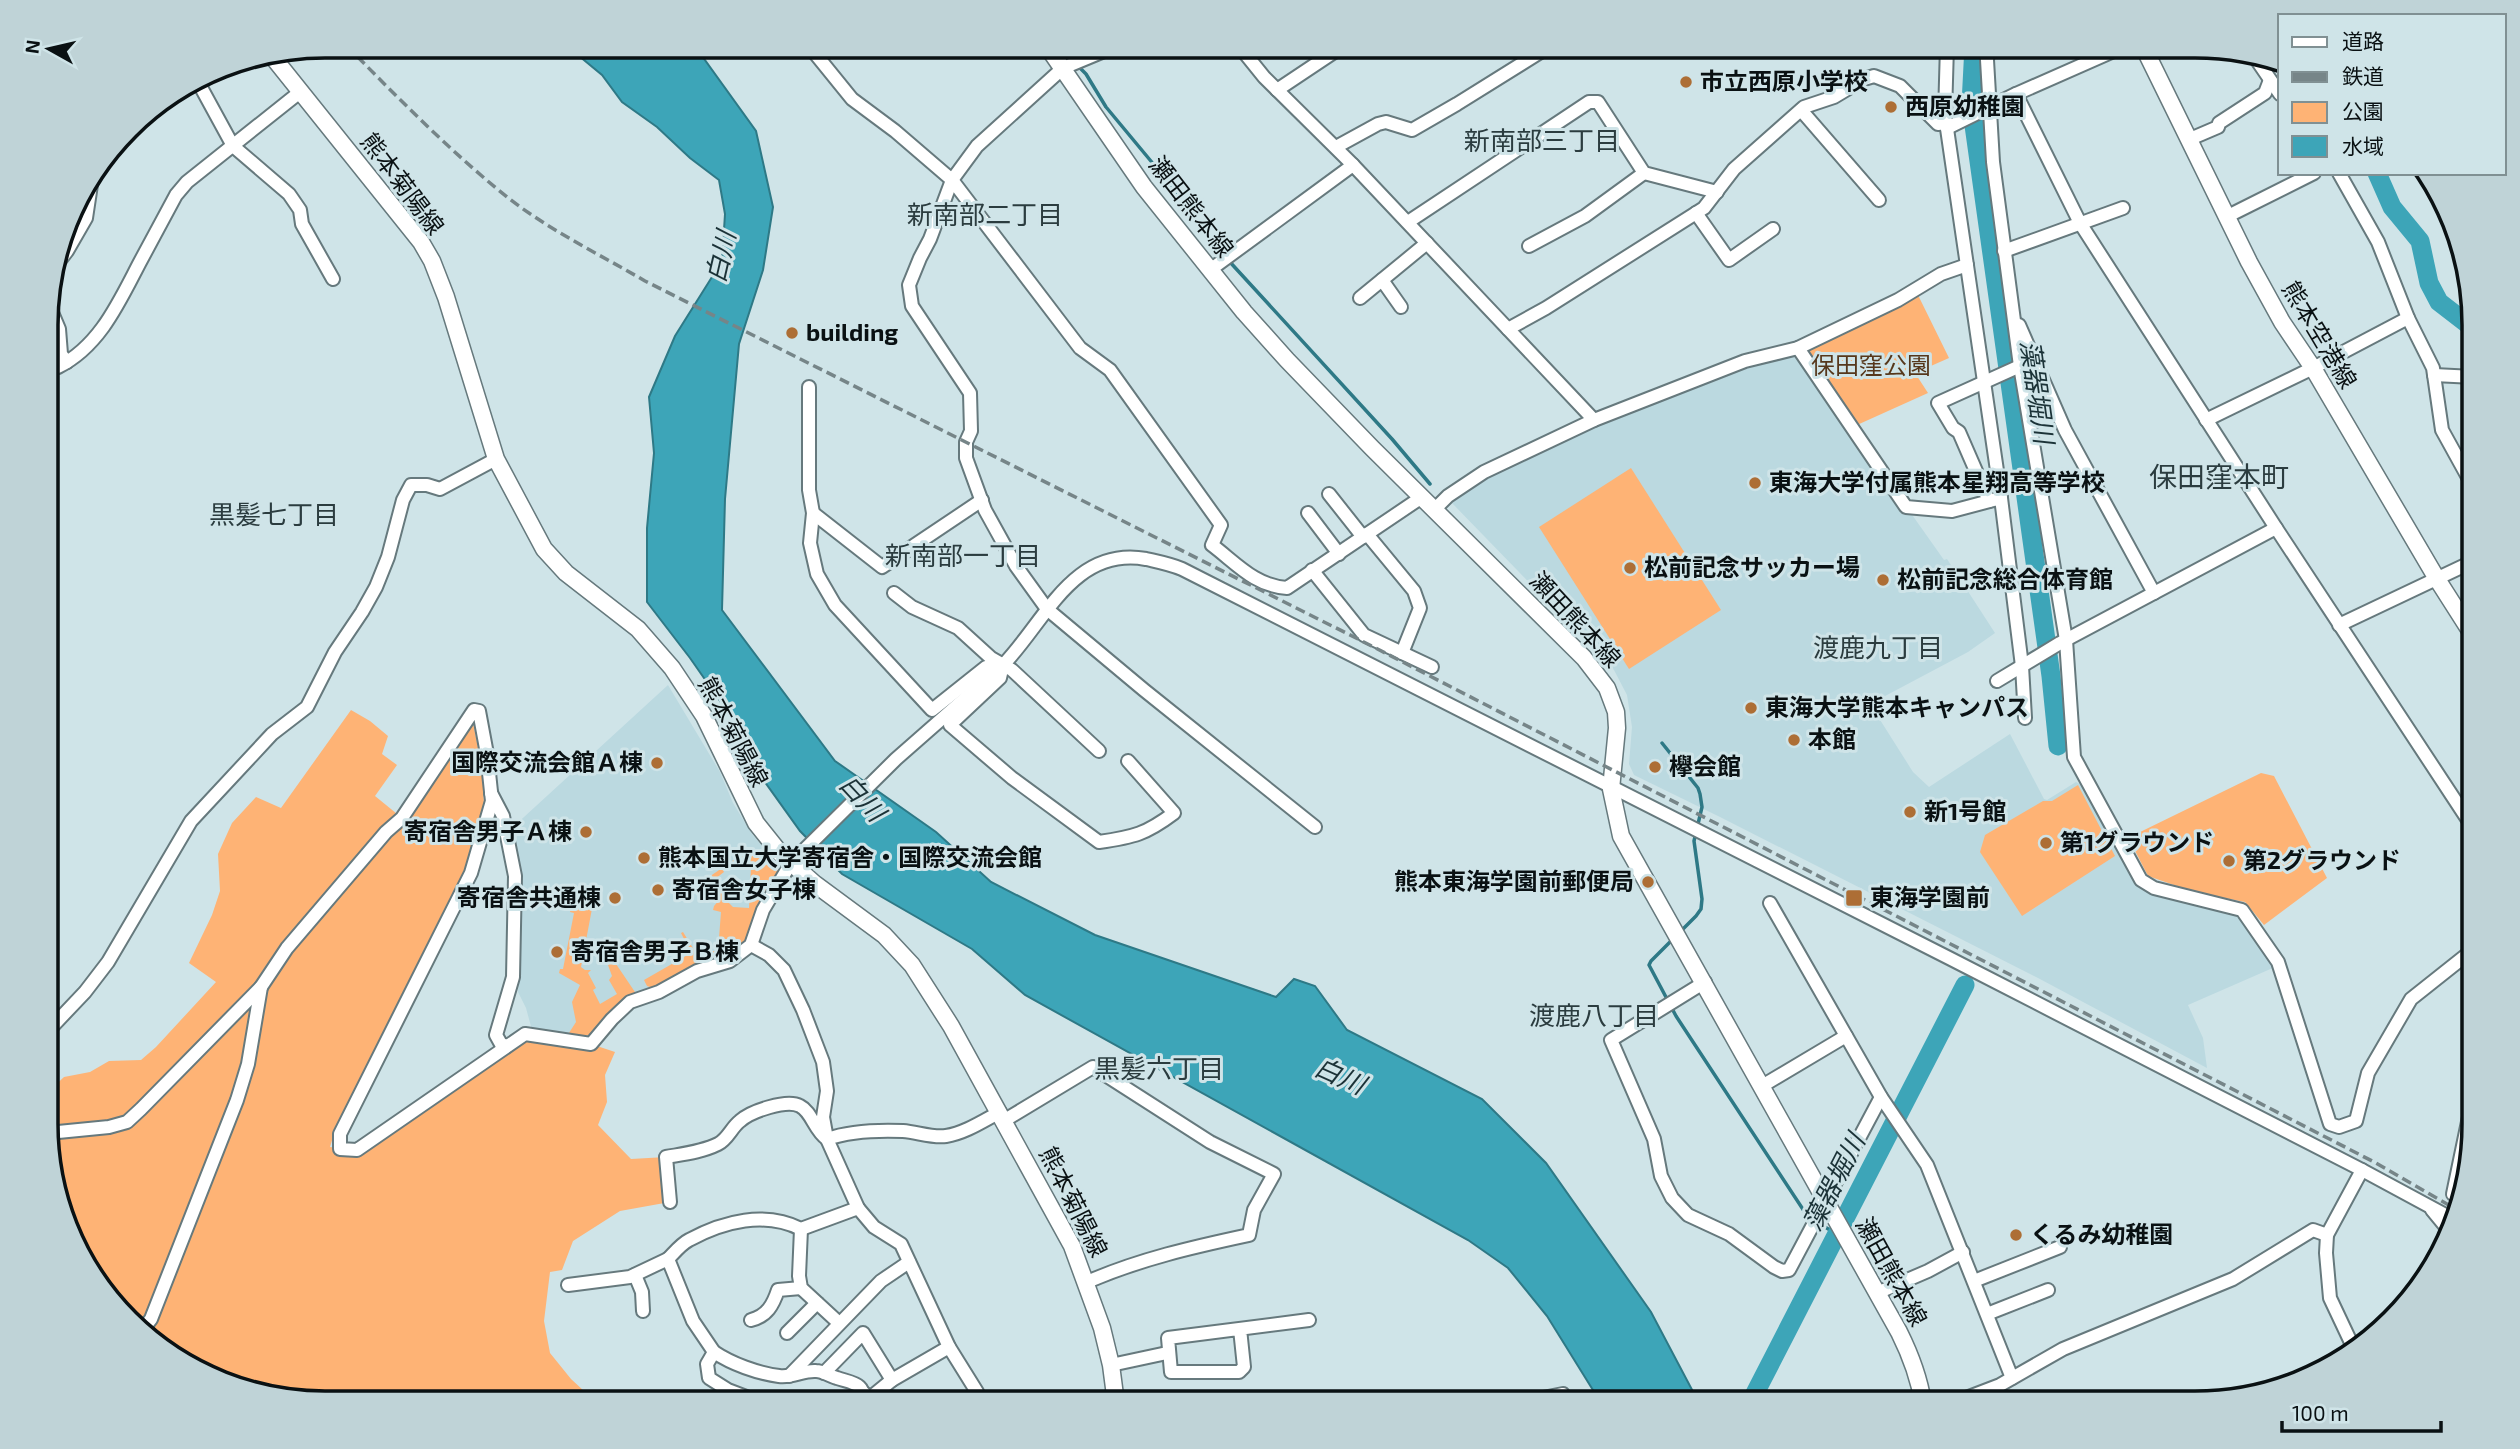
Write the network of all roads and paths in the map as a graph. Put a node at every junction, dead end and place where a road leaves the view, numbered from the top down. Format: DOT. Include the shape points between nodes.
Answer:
graph roads {
  1 [pos="819,58"];
  2 [pos="1056,58"];
  3 [pos="1087,58"];
  4 [pos="1249,58"];
  5 [pos="1325,58"];
  6 [pos="1531,58"];
  7 [pos="1947,58"];
  8 [pos="1987,58"];
  9 [pos="2098,58"];
  10 [pos="2149,58"];
  11 [pos="277,62"];
  12 [pos="2261,66"];
  13 [pos="1063,68"];
  14 [pos="2270,80"];
  15 [pos="201,88"];
  16 [pos="1277,90"];
  17 [pos="2278,91"];
  18 [pos="300,92"];
  19 [pos="2016,94"];
  20 [pos="1988,109"];
  21 [pos="1801,110"];
  22 [pos="1947,126"];
  23 [pos="2190,139"];
  24 [pos="233,146"];
  25 [pos="1336,147"];
  26 [pos="1353,165"];
  27 [pos="1644,173"];
  28 [pos="2310,175"];
  29 [pos="2340,175"];
  30 [pos="952,180"];
  31 [pos="1717,192"];
  32 [pos="89,199"];
  33 [pos="1879,200"];
  34 [pos="2123,208"];
  35 [pos="1696,213"];
  36 [pos="2228,216"];
  37 [pos="1408,222"];
  38 [pos="2080,223"];
  39 [pos="1773,229"];
  40 [pos="1427,243"];
  41 [pos="70,246"];
  42 [pos="1529,246"];
  43 [pos="2004,251"];
  44 [pos="1967,265"];
  45 [pos="1210,270"];
  46 [pos="333,279"];
  47 [pos="1382,280"];
  48 [pos="1360,298"];
  49 [pos="1401,307"];
  50 [pos="2013,310"];
  51 [pos="2408,317"];
  52 [pos="58,327"];
  53 [pos="1508,329"];
  54 [pos="1798,348"];
  55 [pos="2017,368"];
  56 [pos="2313,368"];
  57 [pos="2434,375"];
  58 [pos="2462,376"];
  59 [pos="1983,382"];
  60 [pos="810,387"];
  61 [pos="1594,420"];
  62 [pos="2206,420"];
  63 [pos="496,459"];
  64 [pos="2462,466"];
  65 [pos="1329,494"];
  66 [pos="1422,497"];
  67 [pos="982,500"];
  68 [pos="1995,500"];
  69 [pos="1435,509"];
  70 [pos="813,513"];
  71 [pos="1308,513"];
  72 [pos="2276,528"];
  73 [pos="1365,536"];
  74 [pos="1339,554"];
  75 [pos="2462,567"];
  76 [pos="1312,570"];
  77 [pos="2437,579"];
  78 [pos="894,593"];
  79 [pos="2154,593"];
  80 [pos="1047,609"];
  81 [pos="2462,618"];
  82 [pos="2339,625"];
  83 [pos="2063,642"];
  84 [pos="1402,653"];
  85 [pos="1003,665"];
  86 [pos="2022,666"];
  87 [pos="1432,667"];
  88 [pos="1997,681"];
  89 [pos="2025,718"];
  90 [pos="1099,751"];
  91 [pos="1128,761"];
  92 [pos="1611,789"];
  93 [pos="491,793"];
  94 [pos="2462,811"];
  95 [pos="1315,827"];
  96 [pos="791,863"];
  97 [pos="1770,903"];
  98 [pos="751,945"];
  99 [pos="2462,959"];
  100 [pos="1705,982"];
  101 [pos="261,987"];
  102 [pos="58,1020"];
  103 [pos="1846,1036"];
  104 [pos="507,1046"];
  105 [pos="1762,1086"];
  106 [pos="1881,1097"];
  107 [pos="1003,1116"];
  108 [pos="58,1132"];
  109 [pos="827,1139"];
  110 [pos="2362,1170"];
  111 [pos="2458,1170"];
  112 [pos="2455,1187"];
  113 [pos="670,1202"];
  114 [pos="2427,1203"];
  115 [pos="1827,1205"];
  116 [pos="858,1208"];
  117 [pos="2446,1215"];
  118 [pos="2443,1224"];
  119 [pos="801,1229"];
  120 [pos="2327,1235"];
  121 [pos="2060,1247"];
  122 [pos="1963,1252"];
  123 [pos="668,1259"];
  124 [pos="909,1262"];
  125 [pos="635,1275"];
  126 [pos="1974,1281"];
  127 [pos="1087,1282"];
  128 [pos="568,1285"];
  129 [pos="801,1288"];
  130 [pos="2048,1290"];
  131 [pos="1877,1293"];
  132 [pos="817,1303"];
  133 [pos="643,1311"];
  134 [pos="850,1311"];
  135 [pos="1987,1314"];
  136 [pos="751,1320"];
  137 [pos="1309,1320"];
  138 [pos="839,1323"];
  139 [pos="147,1324"];
  140 [pos="1240,1329"];
  141 [pos="787,1333"];
  142 [pos="863,1333"];
  143 [pos="2350,1341"];
  144 [pos="949,1347"];
  145 [pos="714,1352"];
  146 [pos="1167,1353"];
  147 [pos="1111,1365"];
  148 [pos="824,1373"];
  149 [pos="789,1377"];
  150 [pos="2012,1378"];
  151 [pos="892,1380"];
  152 [pos="731,1391"];
  153 [pos="860,1391"];
  154 [pos="879,1391"];
  155 [pos="976,1391"];
  156 [pos="1114,1391"];
  157 [pos="1921,1391"];
  158 [pos="1981,1391"];
  1 -- 30 [label="street" via="852,100"];
  2 -- 13 [label="main road, 瀬田熊本線"];
  3 -- 13 [label="street"];
  4 -- 16 [label="street"];
  5 -- 16 [label="street"];
  6 -- 25 [label="street" via="1412,130 1385,122"];
  7 -- 22 [label="street"];
  8 -- 20 [label="street"];
  9 -- 19 [label="street"];
  10 -- 23 [label="main road, 熊本空港線"];
  11 -- 18 [label="main road, 熊本菊陽線"];
  12 -- 14 [label="street"];
  13 -- 30 [label="street" via="977,146"];
  13 -- 45 [label="main road, 瀬田熊本線" via="1144,187"];
  14 -- 17 [label="street"];
  14 -- 23 [label="street" via="2265,93 2218,127"];
  15 -- 24 [label="street"];
  16 -- 25 [label="street"];
  18 -- 24 [label="street"];
  18 -- 63 [label="main road, 熊本菊陽線" via="432,261"];
  19 -- 20 [label="street"];
  19 -- 38 [label="street"];
  20 -- 22 [label="street"];
  20 -- 43 [label="street"];
  21 -- 22 [label="street" via="1874,76 1900,86 1938,124"];
  21 -- 31 [label="street" via="1734,169"];
  21 -- 33 [label="street"];
  22 -- 44 [label="street"];
  23 -- 36 [label="main road, 熊本空港線"];
  24 -- 46 [label="street" via="289,194"];
  24 -- 52 [label="street" via="176,195 114,312 75,358 63,365"];
  25 -- 26 [label="street"];
  26 -- 37 [label="street"];
  26 -- 45 [label="street"];
  27 -- 31 [label="street"];
  27 -- 37 [label="street" via="1598,102 1589,102"];
  27 -- 42 [label="street" via="1585,216"];
  28 -- 36 [label="street"];
  29 -- 51 [label="street" via="2378,242"];
  30 -- 67 [label="street" via="909,285 912,306 970,393 966,458"];
  30 -- 76 [label="street" via="1080,348 1110,370 1221,525 1212,545 1254,580 1272,587 1287,588"];
  31 -- 35 [label="street"];
  32 -- 41 [label="street" via="86,218"];
  34 -- 38 [label="street"];
  35 -- 39 [label="street" via="1729,260"];
  35 -- 53 [label="street"];
  36 -- 56 [label="main road, 熊本空港線" via="2249,262"];
  37 -- 40 [label="street"];
  38 -- 43 [label="street"];
  38 -- 62 [label="street"];
  40 -- 47 [label="street"];
  40 -- 53 [label="street"];
  43 -- 50 [label="street"];
  44 -- 54 [label="street"];
  44 -- 59 [label="street"];
  45 -- 66 [label="main road, 瀬田熊本線" via="1287,360"];
  47 -- 48 [label="street"];
  47 -- 49 [label="street"];
  50 -- 55 [label="street"];
  50 -- 79 [label="street" via="2065,430"];
  51 -- 56 [label="street"];
  51 -- 57 [label="street"];
  53 -- 61 [label="street"];
  54 -- 61 [label="street" via="1739,363"];
  54 -- 68 [label="street" via="1906,507 1952,511"];
  55 -- 59 [label="street"];
  55 -- 83 [label="street"];
  56 -- 62 [label="street"];
  56 -- 77 [label="main road, 熊本空港線"];
  57 -- 58 [label="street"];
  57 -- 64 [label="street" via="2442,430"];
  59 -- 68 [label="street"];
  59 -- 68 [label="street" via="1938,403"];
  60 -- 70 [label="street" via="808,490"];
  61 -- 69 [label="street" via="1484,472"];
  62 -- 72 [label="street"];
  63 -- 96 [label="main road, 熊本菊陽線" via="544,549 566,573 638,629 672,668 704,716 756,822"];
  63 -- 102 [label="street" via="440,489 411,485 376,587 307,707 272,734 191,821 108,962"];
  65 -- 73 [label="street"];
  66 -- 69 [label="main road, 瀬田熊本線"];
  66 -- 73 [label="street"];
  67 -- 70 [label="street" via="883,566"];
  67 -- 80 [label="street" via="1016,566"];
  68 -- 86 [label="street"];
  69 -- 92 [label="main road, 瀬田熊本線" via="1584,658 1607,688 1617,728"];
  70 -- 85 [label="street" via="810,543 817,574 835,605 932,710 986,667"];
  71 -- 74 [label="street"];
  72 -- 79 [label="street"];
  72 -- 82 [label="street"];
  73 -- 74 [label="street"];
  73 -- 84 [label="street" via="1414,591 1420,608"];
  74 -- 76 [label="street"];
  75 -- 77 [label="street"];
  76 -- 84 [label="street" via="1364,635"];
  77 -- 81 [label="main road, 熊本空港線"];
  77 -- 82 [label="street"];
  78 -- 85 [label="street" via="912,607 958,628"];
  79 -- 83 [label="street"];
  80 -- 85 [label="street"];
  80 -- 92 [label="street" via="1093,565 1122,557 1171,564"];
  80 -- 95 [label="street"];
  82 -- 94 [label="street"];
  83 -- 86 [label="street"];
  83 -- 99 [label="street" via="2074,757 2141,880 2154,888 2242,910 2278,962 2330,1124 2339,1127 2356,1122 2368,1073 2411,999"];
  84 -- 87 [label="street"];
  85 -- 90 [label="street"];
  85 -- 91 [label="street" via="1000,678 950,725 1099,842 1151,830 1174,813"];
  85 -- 96 [label="street" via="896,759"];
  86 -- 88 [label="street"];
  86 -- 89 [label="street"];
  92 -- 100 [label="main road, 瀬田熊本線" via="1621,835"];
  92 -- 110 [label="street"];
  93 -- 101 [label="street" via="479,711 474,710 402,818 287,948"];
  93 -- 104 [label="street" via="503,816 515,876 513,977 496,1035"];
  93 -- 104 [label="street" via="471,873 340,1134 340,1149 357,1150"];
  96 -- 98 [label="street" via="763,910"];
  96 -- 107 [label="main road, 熊本菊陽線" via="884,935 912,965"];
  97 -- 103 [label="street"];
  98 -- 104 [label="street" via="730,961 630,1002 591,1044 525,1034"];
  98 -- 109 [label="street" via="784,970 819,1051 827,1091 823,1117"];
  100 -- 105 [label="main road, 瀬田熊本線"];
  100 -- 115 [label="street" via="1611,1040 1654,1139 1661,1176 1672,1198 1688,1215 1729,1234 1782,1270 1789,1270"];
  101 -- 108 [label="street" via="127,1122"];
  101 -- 139 [label="street" via="237,1101"];
  103 -- 105 [label="street"];
  103 -- 106 [label="street"];
  105 -- 115 [label="main road, 瀬田熊本線"];
  106 -- 115 [label="street"];
  106 -- 122 [label="street" via="1927,1165"];
  107 -- 109 [label="street" via="949,1136 875,1131"];
  107 -- 127 [label="main road, 熊本菊陽線"];
  107 -- 127 [label="street" via="1093,1067 1209,1142 1274,1174 1254,1210 1249,1235 1124,1265"];
  109 -- 113 [label="street" via="805,1108 780,1104 763,1110 740,1120 724,1141 707,1150 666,1157"];
  109 -- 116 [label="street"];
  110 -- 114 [label="street"];
  110 -- 120 [label="street"];
  111 -- 112 [label="street"];
  114 -- 117 [label="street"];
  114 -- 118 [label="street"];
  115 -- 131 [label="main road, 瀬田熊本線"];
  116 -- 119 [label="street"];
  116 -- 124 [label="street" via="874,1227 901,1244"];
  119 -- 123 [label="street" via="788,1222 749,1218 687,1240"];
  119 -- 129 [label="street"];
  120 -- 143 [label="street" via="2330,1298"];
  120 -- 150 [label="street" via="2313,1230 2233,1279 2063,1349"];
  121 -- 126 [label="street"];
  122 -- 126 [label="street"];
  122 -- 131 [label="street"];
  123 -- 125 [label="street"];
  123 -- 145 [label="street" via="694,1321"];
  124 -- 134 [label="street" via="881,1280"];
  124 -- 144 [label="street"];
  125 -- 128 [label="street"];
  125 -- 133 [label="street"];
  126 -- 135 [label="street"];
  127 -- 147 [label="main road, 熊本菊陽線"];
  129 -- 132 [label="street"];
  129 -- 136 [label="street" via="778,1290 764,1315"];
  130 -- 135 [label="street"];
  131 -- 157 [label="main road, 瀬田熊本線" via="1912,1358"];
  132 -- 138 [label="street"];
  132 -- 141 [label="street"];
  134 -- 138 [label="street"];
  134 -- 142 [label="street"];
  135 -- 150 [label="street"];
  137 -- 140 [label="street"];
  138 -- 149 [label="street"];
  140 -- 146 [label="street" via="1168,1338"];
  140 -- 146 [label="street" via="1244,1367 1239,1372 1171,1372"];
  142 -- 148 [label="street"];
  142 -- 151 [label="street"];
  144 -- 151 [label="street"];
  144 -- 155 [label="street"];
  145 -- 149 [label="street" via="734,1364"];
  145 -- 152 [label="street" via="707,1364 709,1378"];
  146 -- 147 [label="street"];
  147 -- 156 [label="main road, 熊本菊陽線"];
  148 -- 149 [label="street"];
  148 -- 153 [label="street" via="858,1385"];
  150 -- 158 [label="street"];
  151 -- 154 [label="street"];
}
